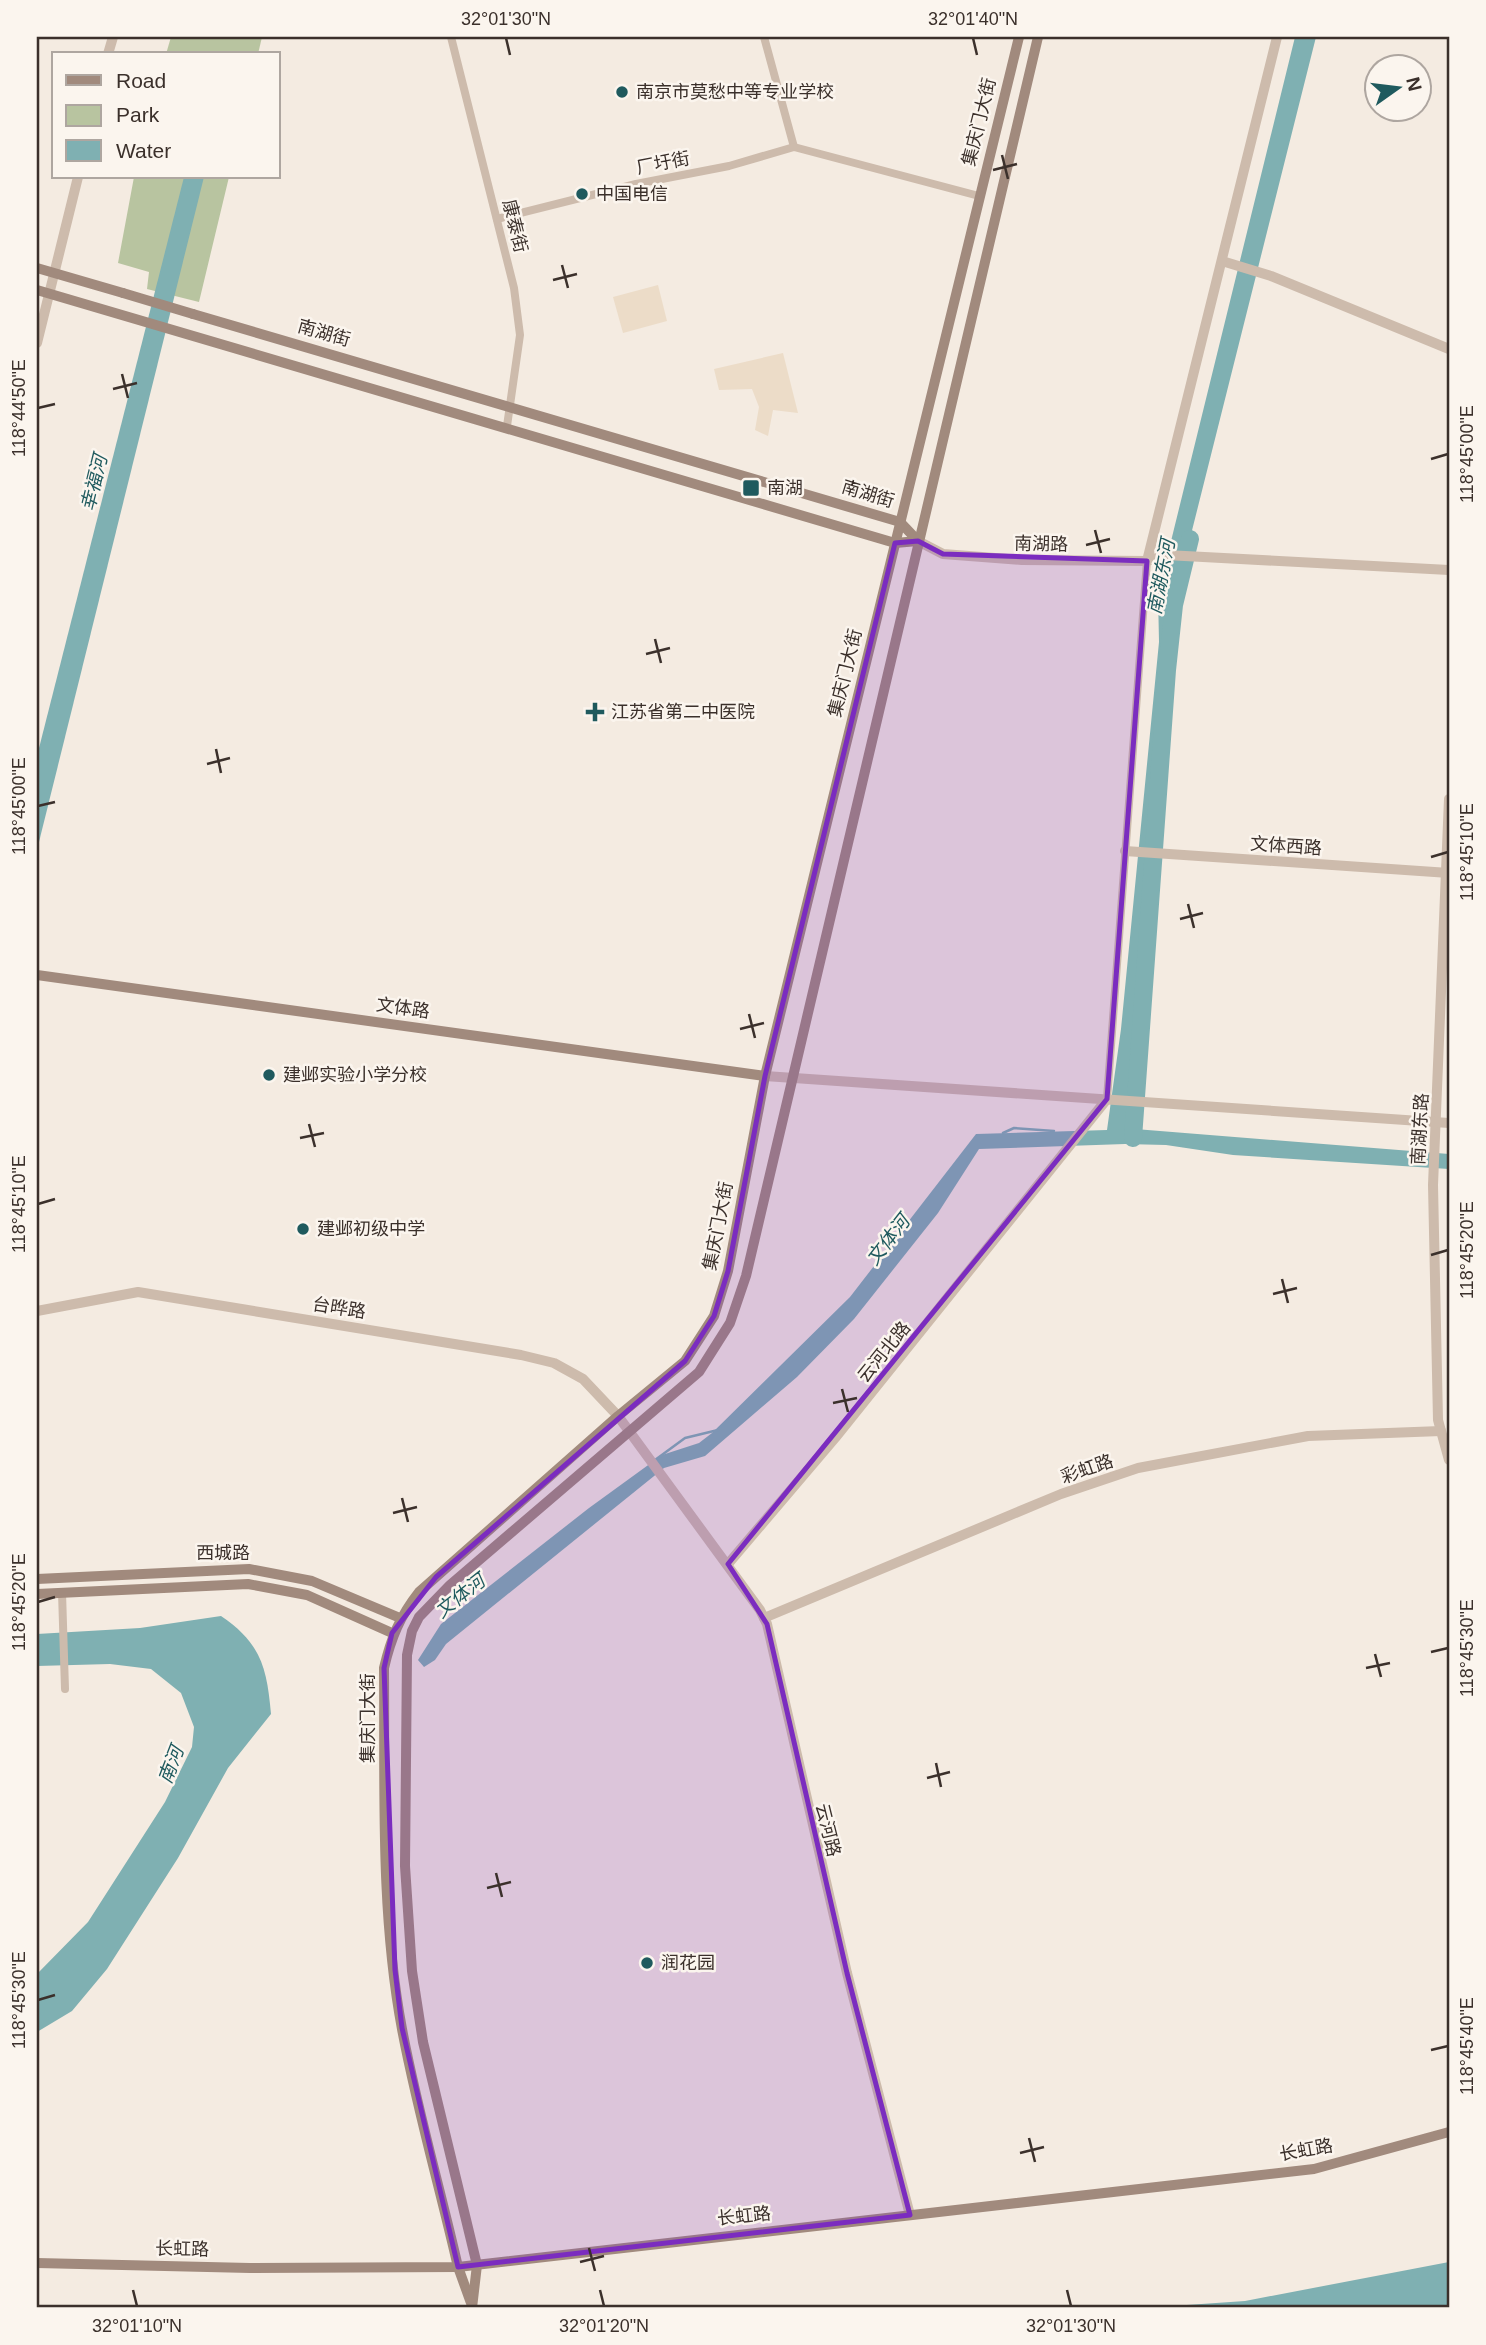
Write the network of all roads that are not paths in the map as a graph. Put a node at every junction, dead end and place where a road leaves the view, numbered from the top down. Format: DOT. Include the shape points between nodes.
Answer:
graph roads {
  1 [pos="451,37"];
  2 [pos="765,37"];
  3 [pos="1019,37"];
  4 [pos="1038,37"];
  5 [pos="1277,37"];
  6 [pos="794,147"];
  7 [pos="78,178"];
  8 [pos="979,196"];
  9 [pos="497,219"];
  10 [pos="1222,261"];
  11 [pos="37,268"];
  12 [pos="54,274"];
  13 [pos="37,290"];
  14 [pos="49,294"];
  15 [pos="37,344"];
  16 [pos="1449,349"];
  17 [pos="511,406"];
  18 [pos="507,426"];
  19 [pos="900,522"];
  20 [pos="918,541"];
  21 [pos="895,543"];
  22 [pos="1147,561"];
  23 [pos="1449,570"];
  24 [pos="1449,799"];
  25 [pos="1125,851"];
  26 [pos="1447,873"];
  27 [pos="37,975"];
  28 [pos="765,1076"];
  29 [pos="793,1078"];
  30 [pos="1109,1100"];
  31 [pos="1436,1122"];
  32 [pos="1449,1124"];
  33 [pos="37,1311"];
  34 [pos="618,1416"];
  35 [pos="629,1429"];
  36 [pos="1441,1431"];
  37 [pos="644,1450"];
  38 [pos="1449,1460"];
  39 [pos="728,1564"];
  40 [pos="37,1579"];
  41 [pos="62,1592"];
  42 [pos="37,1594"];
  43 [pos="764,1618"];
  44 [pos="400,1619"];
  45 [pos="392,1633"];
  46 [pos="65,1689"];
  47 [pos="1449,2132"];
  48 [pos="910,2215"];
  49 [pos="37,2263"];
  50 [pos="477,2265"];
  51 [pos="458,2267"];
  52 [pos="472,2306"];
  1 -- 9 [label="street, 康泰街"];
  2 -- 6 [label="street"];
  3 -- 8 [label="main road, 集庆门大街"];
  4 -- 20 [label="main road, 集庆门大街"];
  5 -- 10 [label="street"];
  6 -- 8 [label="street"];
  6 -- 9 [label="street, 厂圩街"];
  7 -- 12 [label="street"];
  8 -- 19 [label="main road, 集庆门大街"];
  9 -- 17 [label="street, 康泰街" via="520,334"];
  10 -- 16 [label="street" via="1271,276"];
  10 -- 22 [label="street"];
  11 -- 12 [label="main road, 南湖街"];
  12 -- 14 [label="street"];
  12 -- 17 [label="main road, 南湖街, bridge"];
  13 -- 14 [label="main road"];
  14 -- 15 [label="street"];
  14 -- 18 [label="main road"];
  17 -- 18 [label="street, 康泰街"];
  17 -- 19 [label="main road, 南湖街"];
  18 -- 21 [label="main road"];
  19 -- 20 [label="main road, 南湖街"];
  19 -- 21 [label="main road, 集庆门大街"];
  20 -- 21 [label="main road"];
  20 -- 22 [label="street, 南湖路" via="943,554"];
  20 -- 29 [label="main road, 集庆门大街"];
  21 -- 28 [label="main road, 集庆门大街"];
  22 -- 23 [label="street, 南湖路" via="1166,555"];
  22 -- 25 [label="street"];
  24 -- 26 [label="street, 南湖东路"];
  25 -- 26 [label="street, 文体西路"];
  25 -- 30 [label="street"];
  26 -- 31 [label="street, 南湖东路"];
  27 -- 28 [label="main road, 文体路"];
  28 -- 29 [label="street"];
  28 -- 34 [label="main road, 集庆门大街" via="729,1271 714,1316 685,1361"];
  29 -- 30 [label="street"];
  29 -- 35 [label="main road, 集庆门大街" via="746,1276 730,1324 699,1372"];
  30 -- 31 [label="street"];
  30 -- 39 [label="street, 云河北路"];
  31 -- 32 [label="street"];
  31 -- 36 [label="street, 南湖东路" via="1433,1185"];
  33 -- 34 [label="street, 台晔路" via="138,1292 521,1355 554,1363 583,1379"];
  34 -- 35 [label="street, 台晔路"];
  34 -- 44 [label="main road, 集庆门大街" via="436,1577"];
  35 -- 37 [label="street, 台晔路"];
  35 -- 50 [label="main road, 集庆门大街" via="429,1605 412,1631 407,1655 405,1866 412,1971 423,2042"];
  36 -- 38 [label="street, 南湖东路"];
  36 -- 43 [label="street, 彩虹路" via="1308,1436 1138,1468 1061,1494"];
  37 -- 39 [label="street, 云河路"];
  39 -- 43 [label="street, 云河路"];
  40 -- 44 [label="main road, 西城路" via="249,1569 312,1581"];
  41 -- 42 [label="main road, 西城路"];
  41 -- 45 [label="main road, 西城路" via="248,1584 307,1595"];
  41 -- 46 [label="street"];
  43 -- 48 [label="street, 云河路" via="847,1973"];
  44 -- 45 [label="main road, 集庆门大街"];
  45 -- 51 [label="main road, 集庆门大街" via="384,1668 389,1917 402,2028"];
  47 -- 48 [label="main road, 长虹路" via="1314,2169"];
  48 -- 50 [label="main road, 长虹路"];
  49 -- 51 [label="main road, 长虹路"];
  50 -- 51 [label="main road, 长虹路"];
  50 -- 52 [label="main road, 集庆门大街"];
  51 -- 52 [label="main road, 集庆门大街"];
}
